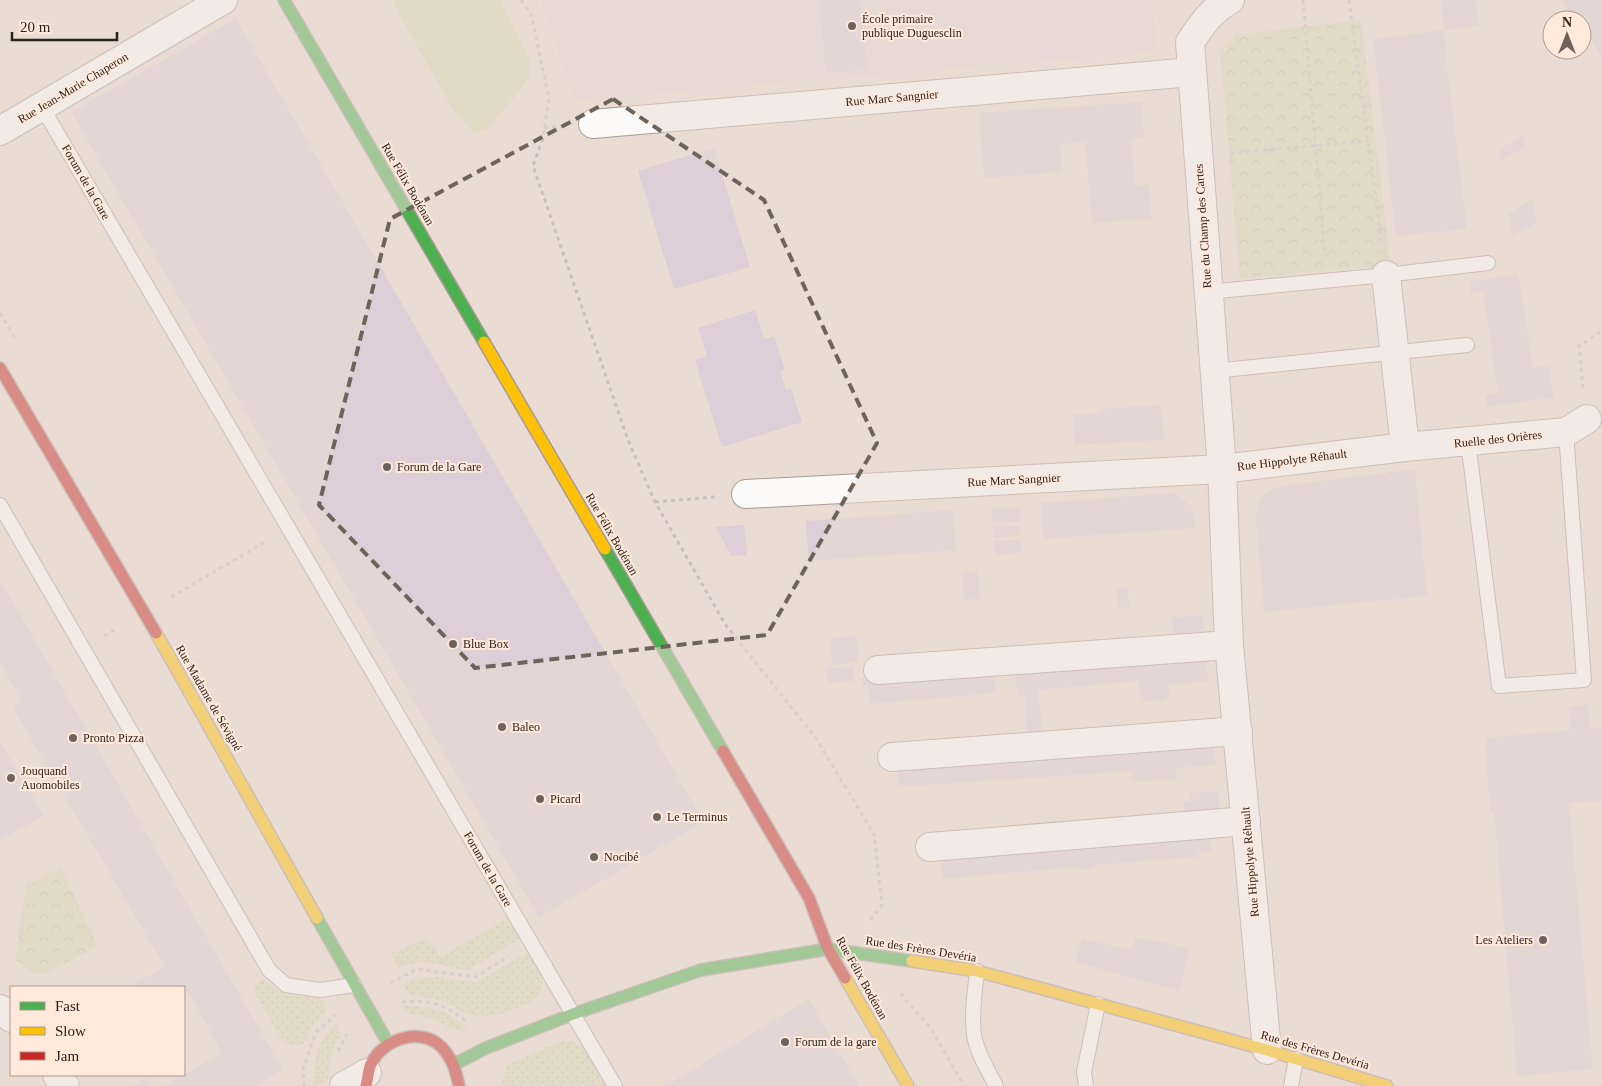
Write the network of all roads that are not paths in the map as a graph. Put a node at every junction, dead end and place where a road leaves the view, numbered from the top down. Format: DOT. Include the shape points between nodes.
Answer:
graph roads {
  1 [pos="223,0"];
  2 [pos="284,0"];
  3 [pos="1230,0"];
  4 [pos="1192,72"];
  5 [pos="42,107"];
  6 [pos="593,124"];
  7 [pos="0,131"];
  8 [pos="1488,263"];
  9 [pos="1386,275"];
  10 [pos="1208,292"];
  11 [pos="1467,345"];
  12 [pos="1394,354"];
  13 [pos="0,368"];
  14 [pos="1214,371"];
  15 [pos="1576,425"];
  16 [pos="1468,442"];
  17 [pos="1405,448"];
  18 [pos="1222,468"];
  19 [pos="746,494"];
  20 [pos="0,505"];
  21 [pos="1229,645"];
  22 [pos="878,670"];
  23 [pos="1238,731"];
  24 [pos="892,757"];
  25 [pos="1246,821"];
  26 [pos="930,847"];
  27 [pos="828,949"];
  28 [pos="977,971"];
  29 [pos="354,986"];
  30 [pos="1098,1004"];
  31 [pos="0,1009"];
  32 [pos="573,1014"];
  33 [pos="10,1017"];
  34 [pos="388,1043"];
  35 [pos="1267,1050"];
  36 [pos="1296,1059"];
  37 [pos="455,1064"];
  38 [pos="366,1079"];
  39 [pos="344,1086"];
  40 [pos="459,1086"];
  41 [pos="616,1086"];
  42 [pos="908,1086"];
  43 [pos="996,1086"];
  44 [pos="1086,1086"];
  45 [pos="1290,1086"];
  46 [pos="1387,1086"];
  1 -- 5 [label="street, Rue Jean-Marie Chaperon"];
  2 -- 27 [label="street, Rue Félix Bodénan" via="809,898"];
  3 -- 4 [label="street, Rue du Champ des Cartes" via="1212,12 1190,42"];
  4 -- 6 [label="street, Rue Marc Sangnier"];
  4 -- 10 [label="street, Rue du Champ des Cartes"];
  5 -- 7 [label="street, Rue Jean-Marie Chaperon"];
  5 -- 32 [label="lane, Forum de la Gare"];
  8 -- 9 [label="lane"];
  9 -- 10 [label="lane"];
  9 -- 12 [label="street"];
  10 -- 14 [label="street, Rue du Champ des Cartes"];
  11 -- 12 [label="lane"];
  12 -- 14 [label="lane"];
  12 -- 17 [label="street"];
  13 -- 29 [label="street, Rue Madame de Sévigné" via="192,695"];
  14 -- 18 [label="street, Rue du Champ des Cartes"];
  15 -- 16 [label="street, Ruelle des Orières"];
  15 -- 16 [label="lane" via="1584,680 1499,686"];
  16 -- 17 [label="street, Ruelle des Orières"];
  17 -- 18 [label="street, Rue Hippolyte Réhault"];
  18 -- 19 [label="street, Rue Marc Sangnier"];
  18 -- 21 [label="street, Rue Hippolyte Réhault"];
  20 -- 29 [label="lane" via="269,970 286,985 320,990"];
  21 -- 22 [label="street"];
  21 -- 23 [label="street, Rue Hippolyte Réhault"];
  23 -- 24 [label="street"];
  23 -- 25 [label="street, Rue Hippolyte Réhault"];
  25 -- 26 [label="street"];
  25 -- 35 [label="street, Rue Hippolyte Réhault"];
  27 -- 28 [label="street, Rue des Frères Devéria"];
  27 -- 32 [label="street, Rue des Frères Devéria" via="701,970"];
  27 -- 42 [label="street, Rue Félix Bodénan"];
  28 -- 30 [label="street, Rue des Frères Devéria"];
  28 -- 43 [label="lane" via="974,1036"];
  29 -- 34 [label="street, Rue Madame de Sévigné"];
  30 -- 35 [label="street, Rue des Frères Devéria"];
  30 -- 44 [label="lane" via="1084,1072"];
  31 -- 33 [label="street"];
  32 -- 37 [label="street, Rue des Frères Devéria" via="486,1048"];
  32 -- 41 [label="lane, Forum de la Gare"];
  34 -- 37 [label="street" via="419,1036 446,1050"];
  34 -- 38 [label="street" via="371,1061"];
  35 -- 36 [label="street, Rue des Frères Devéria"];
  36 -- 45 [label="lane"];
  36 -- 46 [label="street, Rue des Frères Devéria"];
  37 -- 40 [label="street"];
  38 -- 39 [label="street"];
}
